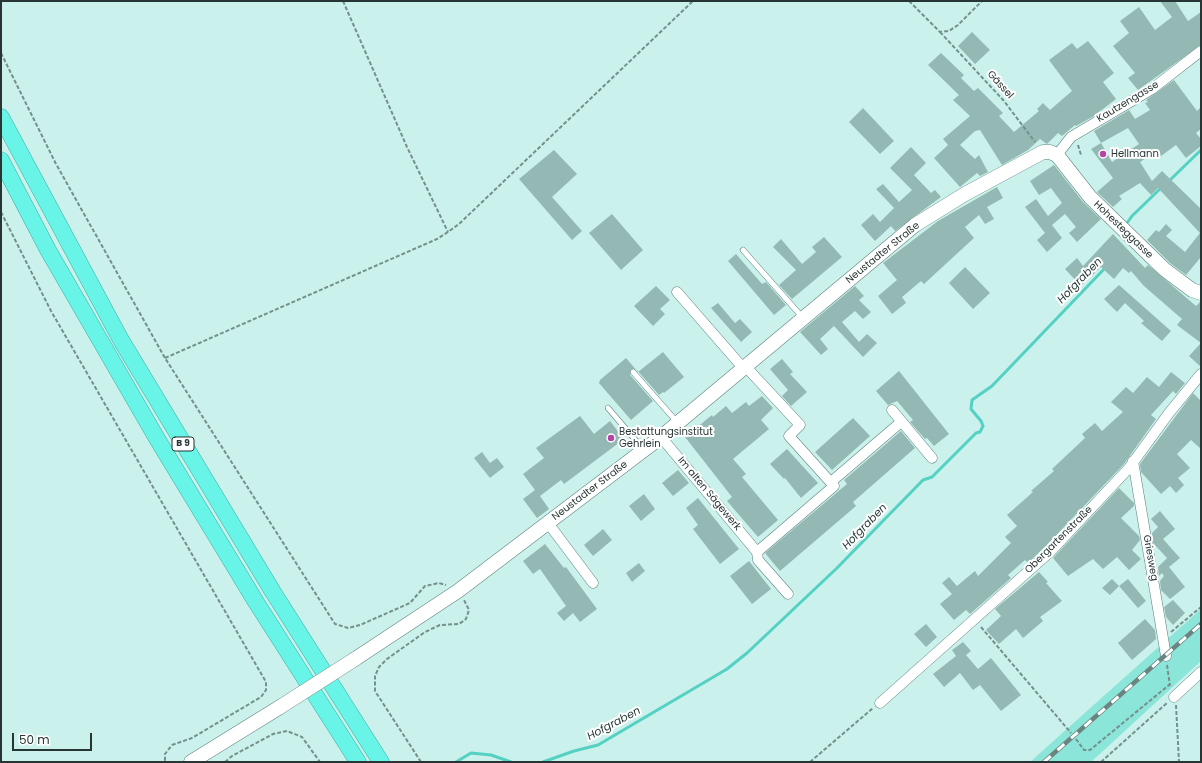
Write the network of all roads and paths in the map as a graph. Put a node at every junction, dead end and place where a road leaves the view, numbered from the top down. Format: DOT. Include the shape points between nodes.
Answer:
graph roads {
  1 [pos="343,1"];
  2 [pos="693,1"];
  3 [pos="909,1"];
  4 [pos="982,1"];
  5 [pos="940,32"];
  6 [pos="1201,51"];
  7 [pos="1,52"];
  8 [pos="1,117"];
  9 [pos="1043,152"];
  10 [pos="1057,155"];
  11 [pos="1,160"];
  12 [pos="1,212"];
  13 [pos="448,232"];
  14 [pos="743,250"];
  15 [pos="677,292"];
  16 [pos="1201,293"];
  17 [pos="804,319"];
  18 [pos="165,358"];
  19 [pos="745,368"];
  20 [pos="633,372"];
  21 [pos="1201,374"];
  22 [pos="608,408"];
  23 [pos="892,410"];
  24 [pos="901,422"];
  25 [pos="678,423"];
  26 [pos="661,437"];
  27 [pos="644,450"];
  28 [pos="932,458"];
  29 [pos="1134,461"];
  30 [pos="831,482"];
  31 [pos="548,523"];
  32 [pos="757,552"];
  33 [pos="593,583"];
  34 [pos="458,591"];
  35 [pos="788,594"];
  36 [pos="1201,607"];
  37 [pos="974,619"];
  38 [pos="1164,638"];
  39 [pos="1166,656"];
  40 [pos="1201,672"];
  41 [pos="1169,685"];
  42 [pos="1174,696"];
  43 [pos="880,703"];
  44 [pos="1071,733"];
  45 [pos="1076,739"];
  46 [pos="165,762"];
  47 [pos="191,762"];
  48 [pos="225,762"];
  49 [pos="320,762"];
  50 [pos="358,762"];
  51 [pos="381,762"];
  52 [pos="421,762"];
  53 [pos="810,762"];
  54 [pos="1101,762"];
  55 [pos="1179,762"];
  1 -- 13 [label="path" via="407,148"];
  2 -- 13 [label="path" via="460,224"];
  3 -- 5 [label="path, Gässel"];
  4 -- 5 [label="path" via="950,31"];
  5 -- 9 [label="path, Gässel" via="1004,101"];
  6 -- 10 [label="street, Kautzengasse" via="1152,89 1071,136"];
  7 -- 18 [label="path" via="56,164"];
  8 -- 51 [label="highway, B 9" via="125,347 273,592"];
  9 -- 10 [label="main road"];
  9 -- 17 [label="main road, Neustadter Straße" via="965,194 915,225"];
  10 -- 16 [label="main road, Hohesteggasse" via="1090,197 1164,270 1192,290"];
  11 -- 50 [label="highway, B 9" via="48,250 156,437 256,602"];
  12 -- 46 [label="path" via="51,311 266,682 266,690 261,697 192,738 172,744 165,754"];
  13 -- 18 [label="path"];
  14 -- 17 [label="lane"];
  15 -- 19 [label="street"];
  17 -- 19 [label="main road, Neustadter Straße"];
  18 -- 34 [label="path" via="335,624 348,628 360,625 410,603 425,586 432,584 439,583"];
  19 -- 25 [label="main road, Neustadter Straße"];
  19 -- 30 [label="street" via="800,425 789,436"];
  20 -- 25 [label="lane"];
  21 -- 29 [label="street, Obergartenstraße"];
  22 -- 27 [label="lane"];
  23 -- 24 [label="street"];
  24 -- 28 [label="street"];
  24 -- 30 [label="street"];
  25 -- 26 [label="main road, Neustadter Straße"];
  26 -- 27 [label="main road, Neustadter Straße"];
  26 -- 32 [label="street, Im alten Sägewerk"];
  27 -- 31 [label="main road, Neustadter Straße"];
  29 -- 37 [label="street, Obergartenstraße" via="1050,552"];
  29 -- 38 [label="street, Griesweg"];
  30 -- 32 [label="street" via="834,486"];
  31 -- 33 [label="street, Neustadter Straße"];
  31 -- 34 [label="main road, Neustadter Straße"];
  32 -- 35 [label="street, Im alten Sägewerk" via="758,560"];
  34 -- 47 [label="main road, Neustadter Straße, bridge"];
  34 -- 52 [label="path" via="469,610 466,619 459,624 440,625 425,632 387,659 375,676 375,691"];
  36 -- 38 [label="path"];
  37 -- 43 [label="street, Obergartenstraße"];
  37 -- 44 [label="path"];
  38 -- 39 [label="street, Griesweg"];
  39 -- 41 [label="path"];
  40 -- 42 [label="street"];
  41 -- 42 [label="path"];
  41 -- 45 [label="path" via="1090,750 1084,750"];
  42 -- 54 [label="path"];
  42 -- 55 [label="path"];
  43 -- 53 [label="path"];
  48 -- 49 [label="path" via="273,734 287,731 302,737"];
}
